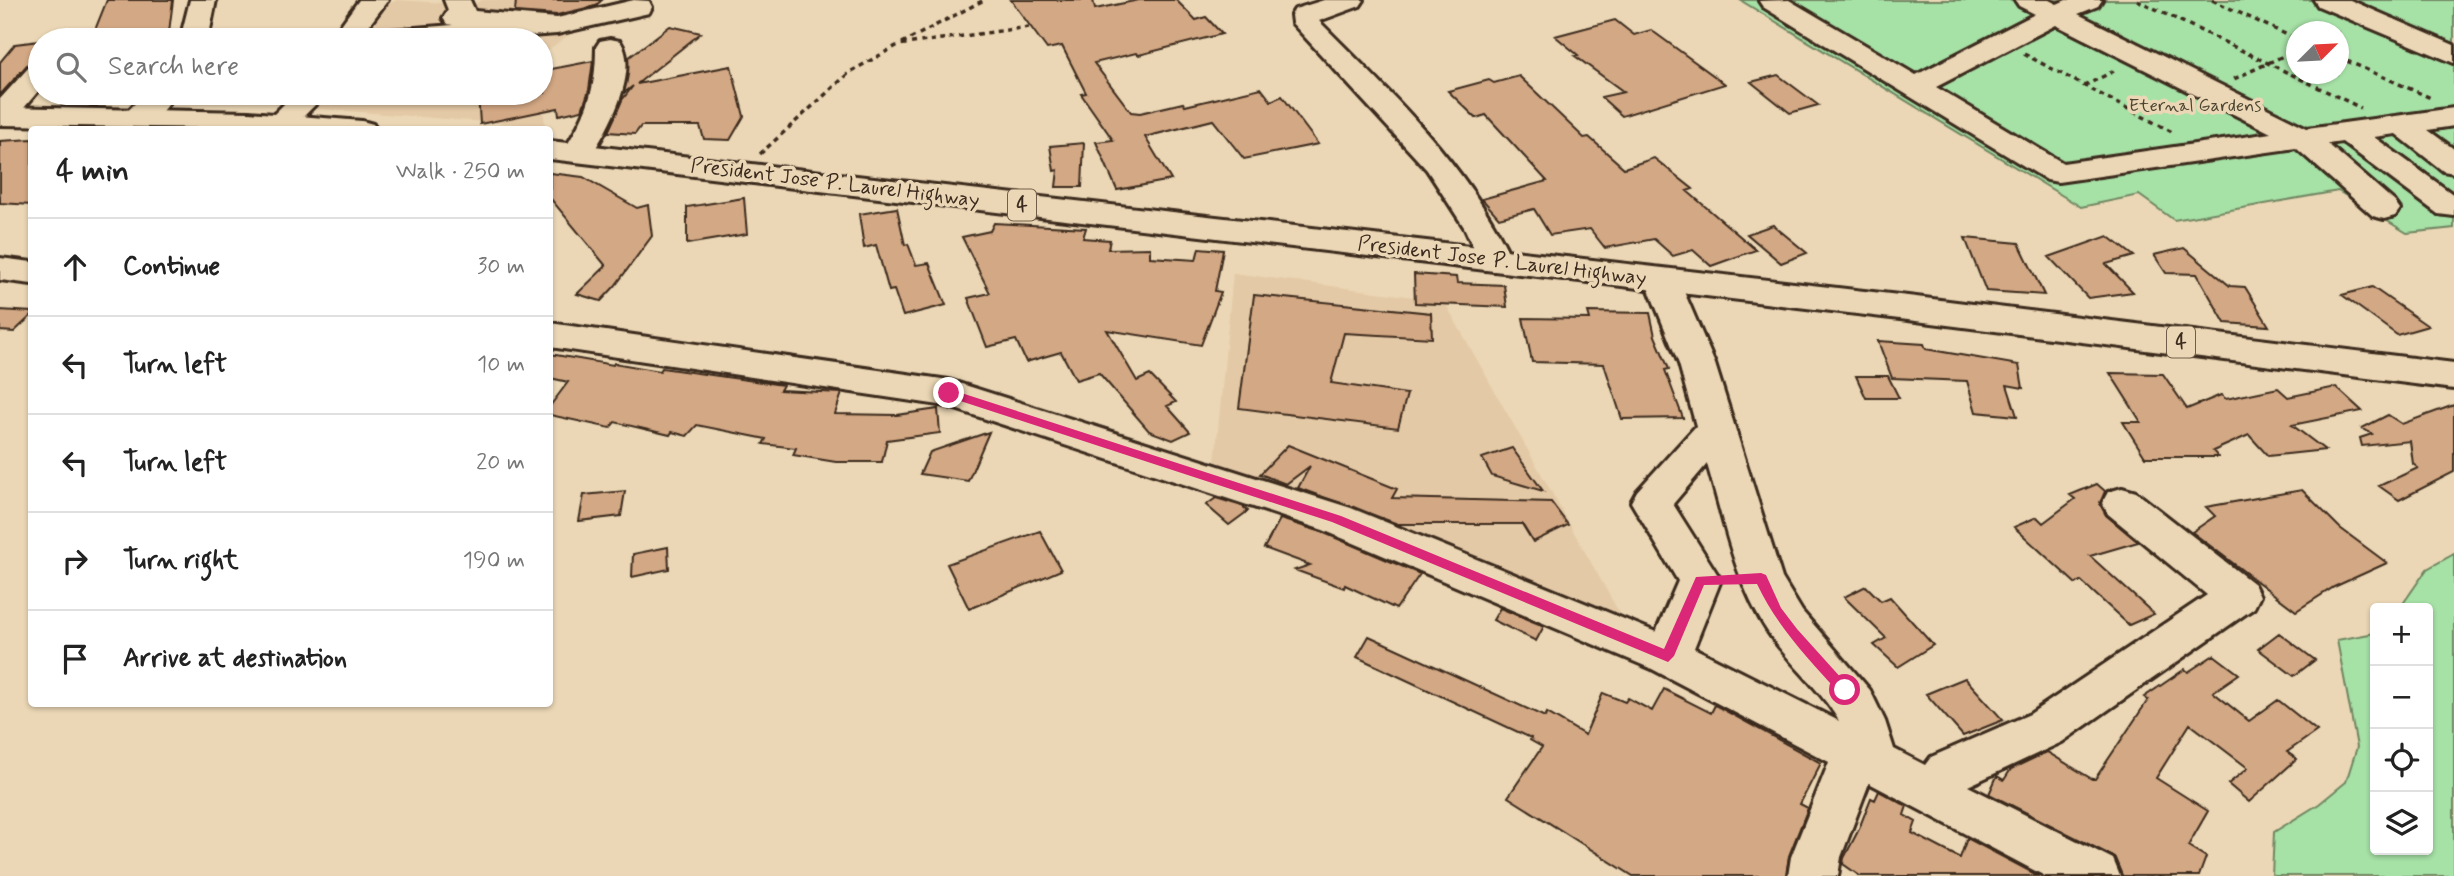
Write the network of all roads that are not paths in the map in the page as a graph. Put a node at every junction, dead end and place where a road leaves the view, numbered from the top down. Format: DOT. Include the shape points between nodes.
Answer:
graph roads {
  1 [pos="203,0"];
  2 [pos="1351,0"];
  3 [pos="1776,0"];
  4 [pos="2028,0"];
  5 [pos="2089,0"];
  6 [pos="2327,0"];
  7 [pos="2368,0"];
  8 [pos="639,7"];
  9 [pos="2056,14"];
  10 [pos="453,18"];
  11 [pos="197,28"];
  12 [pos="416,28"];
  13 [pos="2454,38"];
  14 [pos="610,47"];
  15 [pos="2454,55"];
  16 [pos="28,85"];
  17 [pos="1913,88"];
  18 [pos="307,105"];
  19 [pos="2448,110"];
  20 [pos="150,115"];
  21 [pos="0,116"];
  22 [pos="202,125"];
  23 [pos="2399,125"];
  24 [pos="297,126"];
  25 [pos="2348,132"];
  26 [pos="2302,138"];
  27 [pos="563,151"];
  28 [pos="2454,163"];
  29 [pos="2449,207"];
  30 [pos="2384,209"];
  31 [pos="1495,260"];
  32 [pos="0,269"];
  33 [pos="28,272"];
  34 [pos="1662,281"];
  35 [pos="553,335"];
  36 [pos="2454,376"];
  37 [pos="1715,430"];
  38 [pos="2122,503"];
  39 [pos="1761,578"];
  40 [pos="1700,580"];
  41 [pos="1668,656"];
  42 [pos="1865,759"];
  43 [pos="1932,794"];
  44 [pos="1816,875"];
  45 [pos="2095,876"];
  1 -- 11 [label="main road"];
  2 -- 31 [label="main road" via="1305,15 1306,23 1439,163 1484,230"];
  3 -- 17 [label="main road" via="1772,1"];
  4 -- 9 [label="main road"];
  5 -- 9 [label="main road"];
  6 -- 15 [label="main road"];
  7 -- 13 [label="main road"];
  8 -- 10 [label="main road" via="557,26"];
  9 -- 17 [label="main road"];
  9 -- 26 [label="main road"];
  10 -- 12 [label="main road"];
  14 -- 27 [label="main road" via="609,94 600,119"];
  16 -- 21 [label="main road"];
  17 -- 26 [label="main road" via="2058,173"];
  18 -- 24 [label="main road"];
  19 -- 23 [label="main road"];
  20 -- 21 [label="main road"];
  20 -- 22 [label="main road"];
  22 -- 24 [label="main road"];
  23 -- 25 [label="main road"];
  23 -- 28 [label="main road"];
  25 -- 26 [label="main road"];
  25 -- 29 [label="main road"];
  26 -- 30 [label="main road"];
  27 -- 31 [label="main road, President Jose P. Laurel Highway / 4"];
  31 -- 34 [label="main road, President Jose P. Laurel Highway / 4"];
  32 -- 33 [label="main road"];
  34 -- 36 [label="main road, President Jose P. Laurel Highway / 4"];
  34 -- 37 [label="main road" via="1697,364"];
  35 -- 41 [label="main road" via="949,393 1337,519"];
  37 -- 39 [label="main road"];
  37 -- 40 [label="main road" via="1651,502"];
  38 -- 43 [label="main road" via="2239,596 2046,728 1948,772"];
  39 -- 40 [label="main road"];
  39 -- 42 [label="main road" via="1777,611 1845,690 1870,735"];
  40 -- 41 [label="main road"];
  41 -- 42 [label="main road"];
  42 -- 43 [label="main road"];
  42 -- 44 [label="main road" via="1816,857"];
  43 -- 45 [label="main road"];
}
